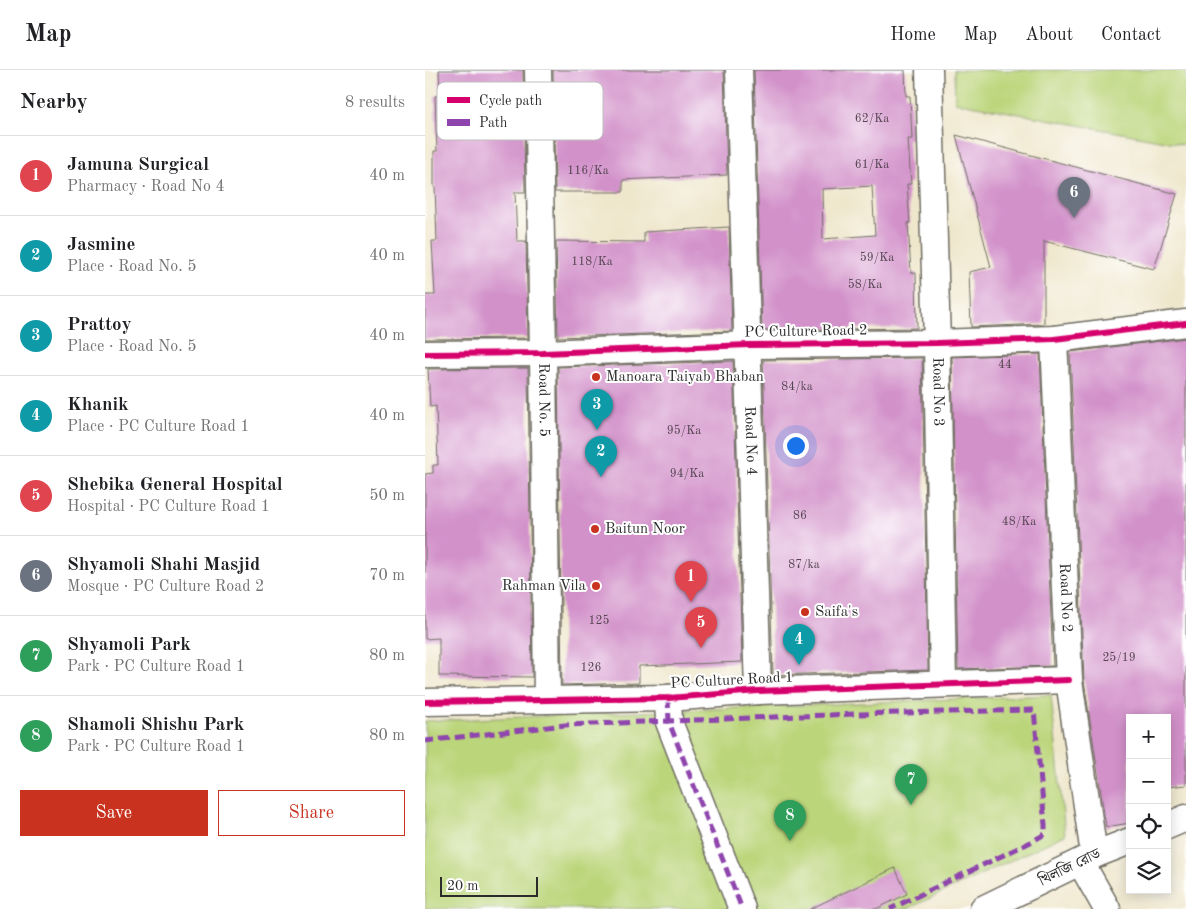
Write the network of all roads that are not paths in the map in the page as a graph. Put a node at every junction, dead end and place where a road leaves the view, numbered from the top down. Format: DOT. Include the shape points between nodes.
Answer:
graph roads {
  1 [pos="739,70"];
  2 [pos="929,70"];
  3 [pos="539,140"];
  4 [pos="1186,323"];
  5 [pos="1054,339"];
  6 [pos="937,343"];
  7 [pos="749,345"];
  8 [pos="543,353"];
  9 [pos="425,354"];
  10 [pos="1069,680"];
  11 [pos="943,684"];
  12 [pos="759,691"];
  13 [pos="667,698"];
  14 [pos="547,700"];
  15 [pos="425,702"];
  16 [pos="1186,818"];
  17 [pos="1171,824"];
  18 [pos="1126,843"];
  19 [pos="1088,859"];
  20 [pos="742,909"];
  21 [pos="983,909"];
  22 [pos="1107,909"];
  1 -- 7 [label="street, Road No 4"];
  2 -- 6 [label="street, Road No 3"];
  3 -- 8 [label="street, Road No. 5"];
  4 -- 5 [label="street, PC Culture Road 2"];
  5 -- 6 [label="street, PC Culture Road 2"];
  5 -- 10 [label="street, Road No 2"];
  6 -- 7 [label="street, PC Culture Road 2"];
  6 -- 11 [label="street, Road No 3"];
  7 -- 8 [label="street, PC Culture Road 2"];
  7 -- 12 [label="street, Road No 4"];
  8 -- 9 [label="street, PC Culture Road 2"];
  8 -- 14 [label="street, Road No. 5"];
  10 -- 11 [label="street, PC Culture Road 1"];
  10 -- 19 [label="street, Road No 2"];
  11 -- 12 [label="street, PC Culture Road 1"];
  12 -- 13 [label="street, PC Culture Road 1"];
  13 -- 14 [label="street, PC Culture Road 1"];
  13 -- 20 [label="street" via="669,722"];
  14 -- 15 [label="street, PC Culture Road 1"];
  16 -- 17 [label="street"];
  18 -- 19 [label="street, খিলজি রোড"];
  19 -- 21 [label="street, খিলজি রোড"];
  19 -- 22 [label="street"];
}
